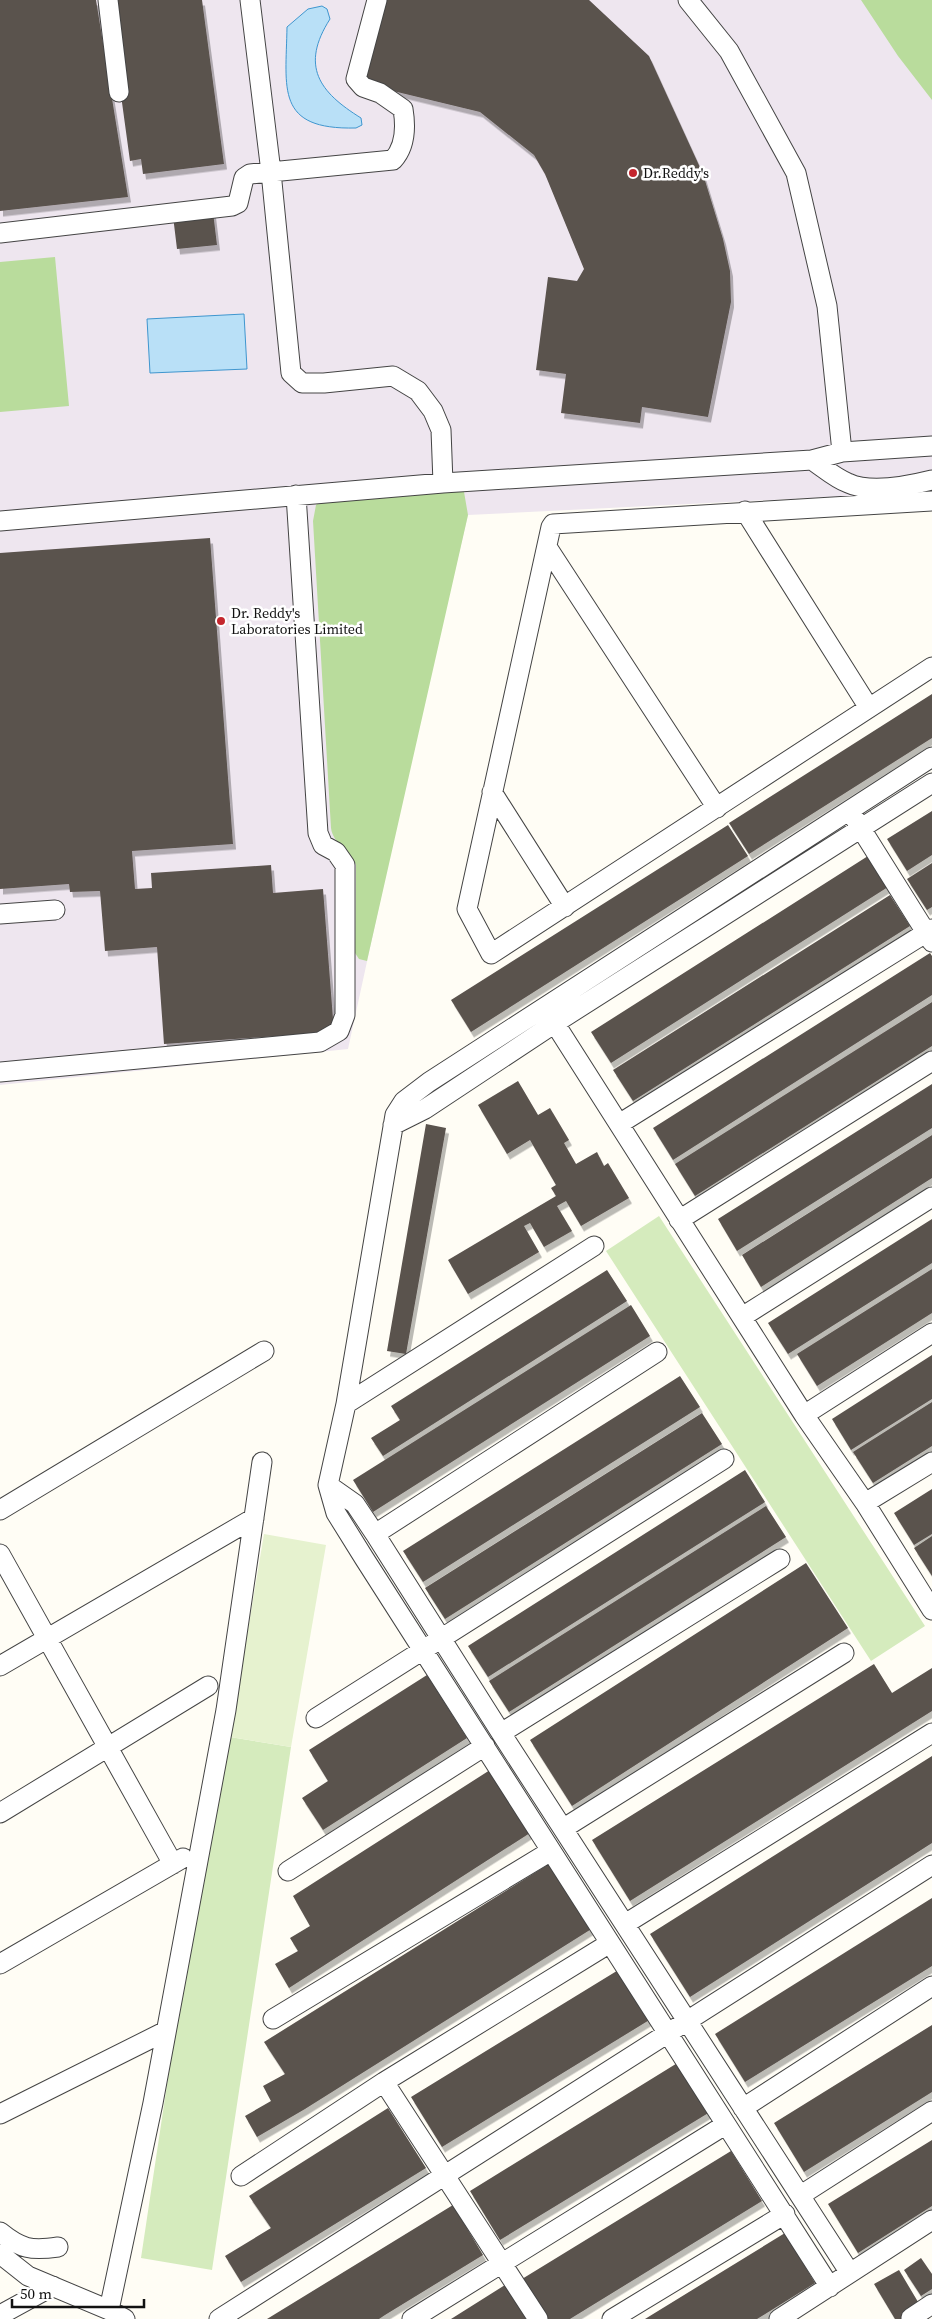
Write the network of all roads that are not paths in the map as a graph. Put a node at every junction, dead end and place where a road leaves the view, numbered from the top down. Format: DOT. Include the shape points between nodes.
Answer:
graph roads {
  1 [pos="108,0"];
  2 [pos="250,0"];
  3 [pos="377,0"];
  4 [pos="688,0"];
  5 [pos="119,92"];
  6 [pos="271,172"];
  7 [pos="0,233"];
  8 [pos="932,446"];
  9 [pos="842,452"];
  10 [pos="812,460"];
  11 [pos="932,480"];
  12 [pos="443,483"];
  13 [pos="296,495"];
  14 [pos="932,501"];
  15 [pos="745,512"];
  16 [pos="0,521"];
  17 [pos="547,547"];
  18 [pos="932,667"];
  19 [pos="869,708"];
  20 [pos="932,758"];
  21 [pos="932,783"];
  22 [pos="492,792"];
  23 [pos="717,808"];
  24 [pos="849,809"];
  25 [pos="861,829"];
  26 [pos="565,907"];
  27 [pos="55,910"];
  28 [pos="0,914"];
  29 [pos="930,935"];
  30 [pos="550,1016"];
  31 [pos="932,1060"];
  32 [pos="0,1072"];
  33 [pos="619,1124"];
  34 [pos="932,1197"];
  35 [pos="679,1220"];
  36 [pos="594,1246"];
  37 [pos="742,1317"];
  38 [pos="932,1333"];
  39 [pos="264,1351"];
  40 [pos="657,1352"];
  41 [pos="346,1404"];
  42 [pos="804,1415"];
  43 [pos="724,1459"];
  44 [pos="262,1462"];
  45 [pos="932,1462"];
  46 [pos="328,1485"];
  47 [pos="865,1503"];
  48 [pos="0,1510"];
  49 [pos="254,1518"];
  50 [pos="375,1534"];
  51 [pos="0,1554"];
  52 [pos="780,1558"];
  53 [pos="929,1601"];
  54 [pos="47,1638"];
  55 [pos="442,1638"];
  56 [pos="422,1650"];
  57 [pos="844,1653"];
  58 [pos="0,1666"];
  59 [pos="208,1686"];
  60 [pos="316,1718"];
  61 [pos="501,1733"];
  62 [pos="932,1733"];
  63 [pos="485,1746"];
  64 [pos="108,1747"];
  65 [pos="0,1813"];
  66 [pos="564,1828"];
  67 [pos="200,1848"];
  68 [pos="550,1851"];
  69 [pos="172,1864"];
  70 [pos="932,1865"];
  71 [pos="288,1870"];
  72 [pos="625,1924"];
  73 [pos="610,1944"];
  74 [pos="0,1964"];
  75 [pos="932,1986"];
  76 [pos="273,2019"];
  77 [pos="688,2021"];
  78 [pos="166,2032"];
  79 [pos="666,2033"];
  80 [pos="384,2082"];
  81 [pos="743,2108"];
  82 [pos="932,2111"];
  83 [pos="0,2114"];
  84 [pos="725,2125"];
  85 [pos="443,2174"];
  86 [pos="241,2176"];
  87 [pos="801,2195"];
  88 [pos="785,2214"];
  89 [pos="932,2220"];
  90 [pos="0,2232"];
  91 [pos="58,2246"];
  92 [pos="0,2254"];
  93 [pos="502,2263"];
  94 [pos="850,2273"];
  95 [pos="53,2286"];
  96 [pos="830,2286"];
  97 [pos="932,2304"];
  98 [pos="108,2310"];
  99 [pos="0,2315"];
  100 [pos="910,2318"];
  101 [pos="125,2319"];
  102 [pos="219,2319"];
  103 [pos="412,2319"];
  104 [pos="538,2319"];
  105 [pos="612,2319"];
  106 [pos="778,2319"];
  1 -- 5 [label="street"];
  2 -- 6 [label="street"];
  3 -- 6 [label="street" via="356,80 363,88 380,93 403,109 406,124 399,153 393,160"];
  4 -- 9 [label="street" via="729,51 796,173 827,306"];
  6 -- 7 [label="street" via="250,174 244,178 238,203 232,206"];
  6 -- 12 [label="street" via="291,373 302,383 394,376 418,391 433,411 441,430"];
  8 -- 9 [label="street"];
  9 -- 10 [label="street"];
  10 -- 11 [label="street" via="847,483 862,488"];
  10 -- 12 [label="street"];
  12 -- 13 [label="street"];
  13 -- 16 [label="street"];
  13 -- 32 [label="street" via="318,833 323,845 336,852 346,865 345,1015 339,1031 320,1042"];
  14 -- 15 [label="street"];
  15 -- 17 [label="street" via="556,523 550,527"];
  15 -- 19 [label="street"];
  17 -- 22 [label="street"];
  17 -- 23 [label="street"];
  18 -- 19 [label="street"];
  19 -- 23 [label="street"];
  20 -- 24 [label="street"];
  21 -- 25 [label="street"];
  22 -- 26 [label="street"];
  22 -- 26 [label="street" via="467,909 491,954"];
  23 -- 26 [label="street"];
  24 -- 25 [label="street"];
  24 -- 30 [label="street"];
  25 -- 29 [label="street"];
  25 -- 30 [label="street"];
  27 -- 28 [label="street"];
  29 -- 33 [label="street"];
  30 -- 33 [label="street"];
  30 -- 41 [label="street" via="425,1109 393,1125"];
  31 -- 35 [label="street"];
  33 -- 35 [label="street"];
  34 -- 37 [label="street"];
  35 -- 37 [label="street"];
  36 -- 41 [label="street"];
  37 -- 42 [label="street"];
  38 -- 42 [label="street"];
  39 -- 48 [label="street"];
  40 -- 50 [label="street"];
  41 -- 46 [label="street"];
  42 -- 47 [label="street"];
  43 -- 55 [label="street"];
  44 -- 49 [label="street"];
  45 -- 47 [label="street"];
  46 -- 50 [label="street" via="355,1504"];
  46 -- 56 [label="street" via="336,1513"];
  47 -- 53 [label="street"];
  49 -- 54 [label="street"];
  49 -- 67 [label="street" via="226,1710"];
  50 -- 55 [label="street"];
  51 -- 54 [label="street"];
  52 -- 61 [label="street"];
  54 -- 58 [label="street"];
  54 -- 64 [label="street"];
  55 -- 56 [label="street"];
  55 -- 61 [label="street"];
  56 -- 60 [label="street"];
  56 -- 63 [label="street"];
  57 -- 66 [label="street"];
  59 -- 64 [label="street"];
  61 -- 66 [label="street"];
  62 -- 72 [label="street"];
  63 -- 68 [label="street"];
  63 -- 71 [label="street"];
  64 -- 65 [label="street"];
  64 -- 69 [label="street"];
  66 -- 72 [label="street"];
  67 -- 69 [label="street"];
  67 -- 78 [label="street"];
  68 -- 73 [label="street"];
  68 -- 76 [label="street"];
  69 -- 74 [label="street"];
  70 -- 77 [label="street"];
  72 -- 77 [label="street"];
  73 -- 79 [label="street"];
  73 -- 80 [label="street"];
  75 -- 81 [label="street"];
  77 -- 79 [label="street"];
  77 -- 81 [label="street"];
  78 -- 83 [label="street"];
  78 -- 98 [label="street"];
  79 -- 84 [label="street"];
  79 -- 85 [label="street"];
  80 -- 85 [label="street"];
  80 -- 86 [label="street"];
  81 -- 87 [label="street"];
  82 -- 87 [label="street"];
  84 -- 88 [label="street"];
  84 -- 93 [label="street"];
  85 -- 93 [label="street"];
  85 -- 102 [label="street"];
  87 -- 94 [label="street"];
  88 -- 96 [label="street"];
  88 -- 105 [label="street"];
  89 -- 94 [label="street"];
  90 -- 91 [label="street" via="14,2243 34,2251"];
  92 -- 95 [label="street" via="28,2276"];
  93 -- 103 [label="street"];
  93 -- 104 [label="street"];
  94 -- 96 [label="street"];
  95 -- 98 [label="street"];
  95 -- 99 [label="street"];
  96 -- 106 [label="street"];
  97 -- 100 [label="street"];
  98 -- 101 [label="street"];
}
